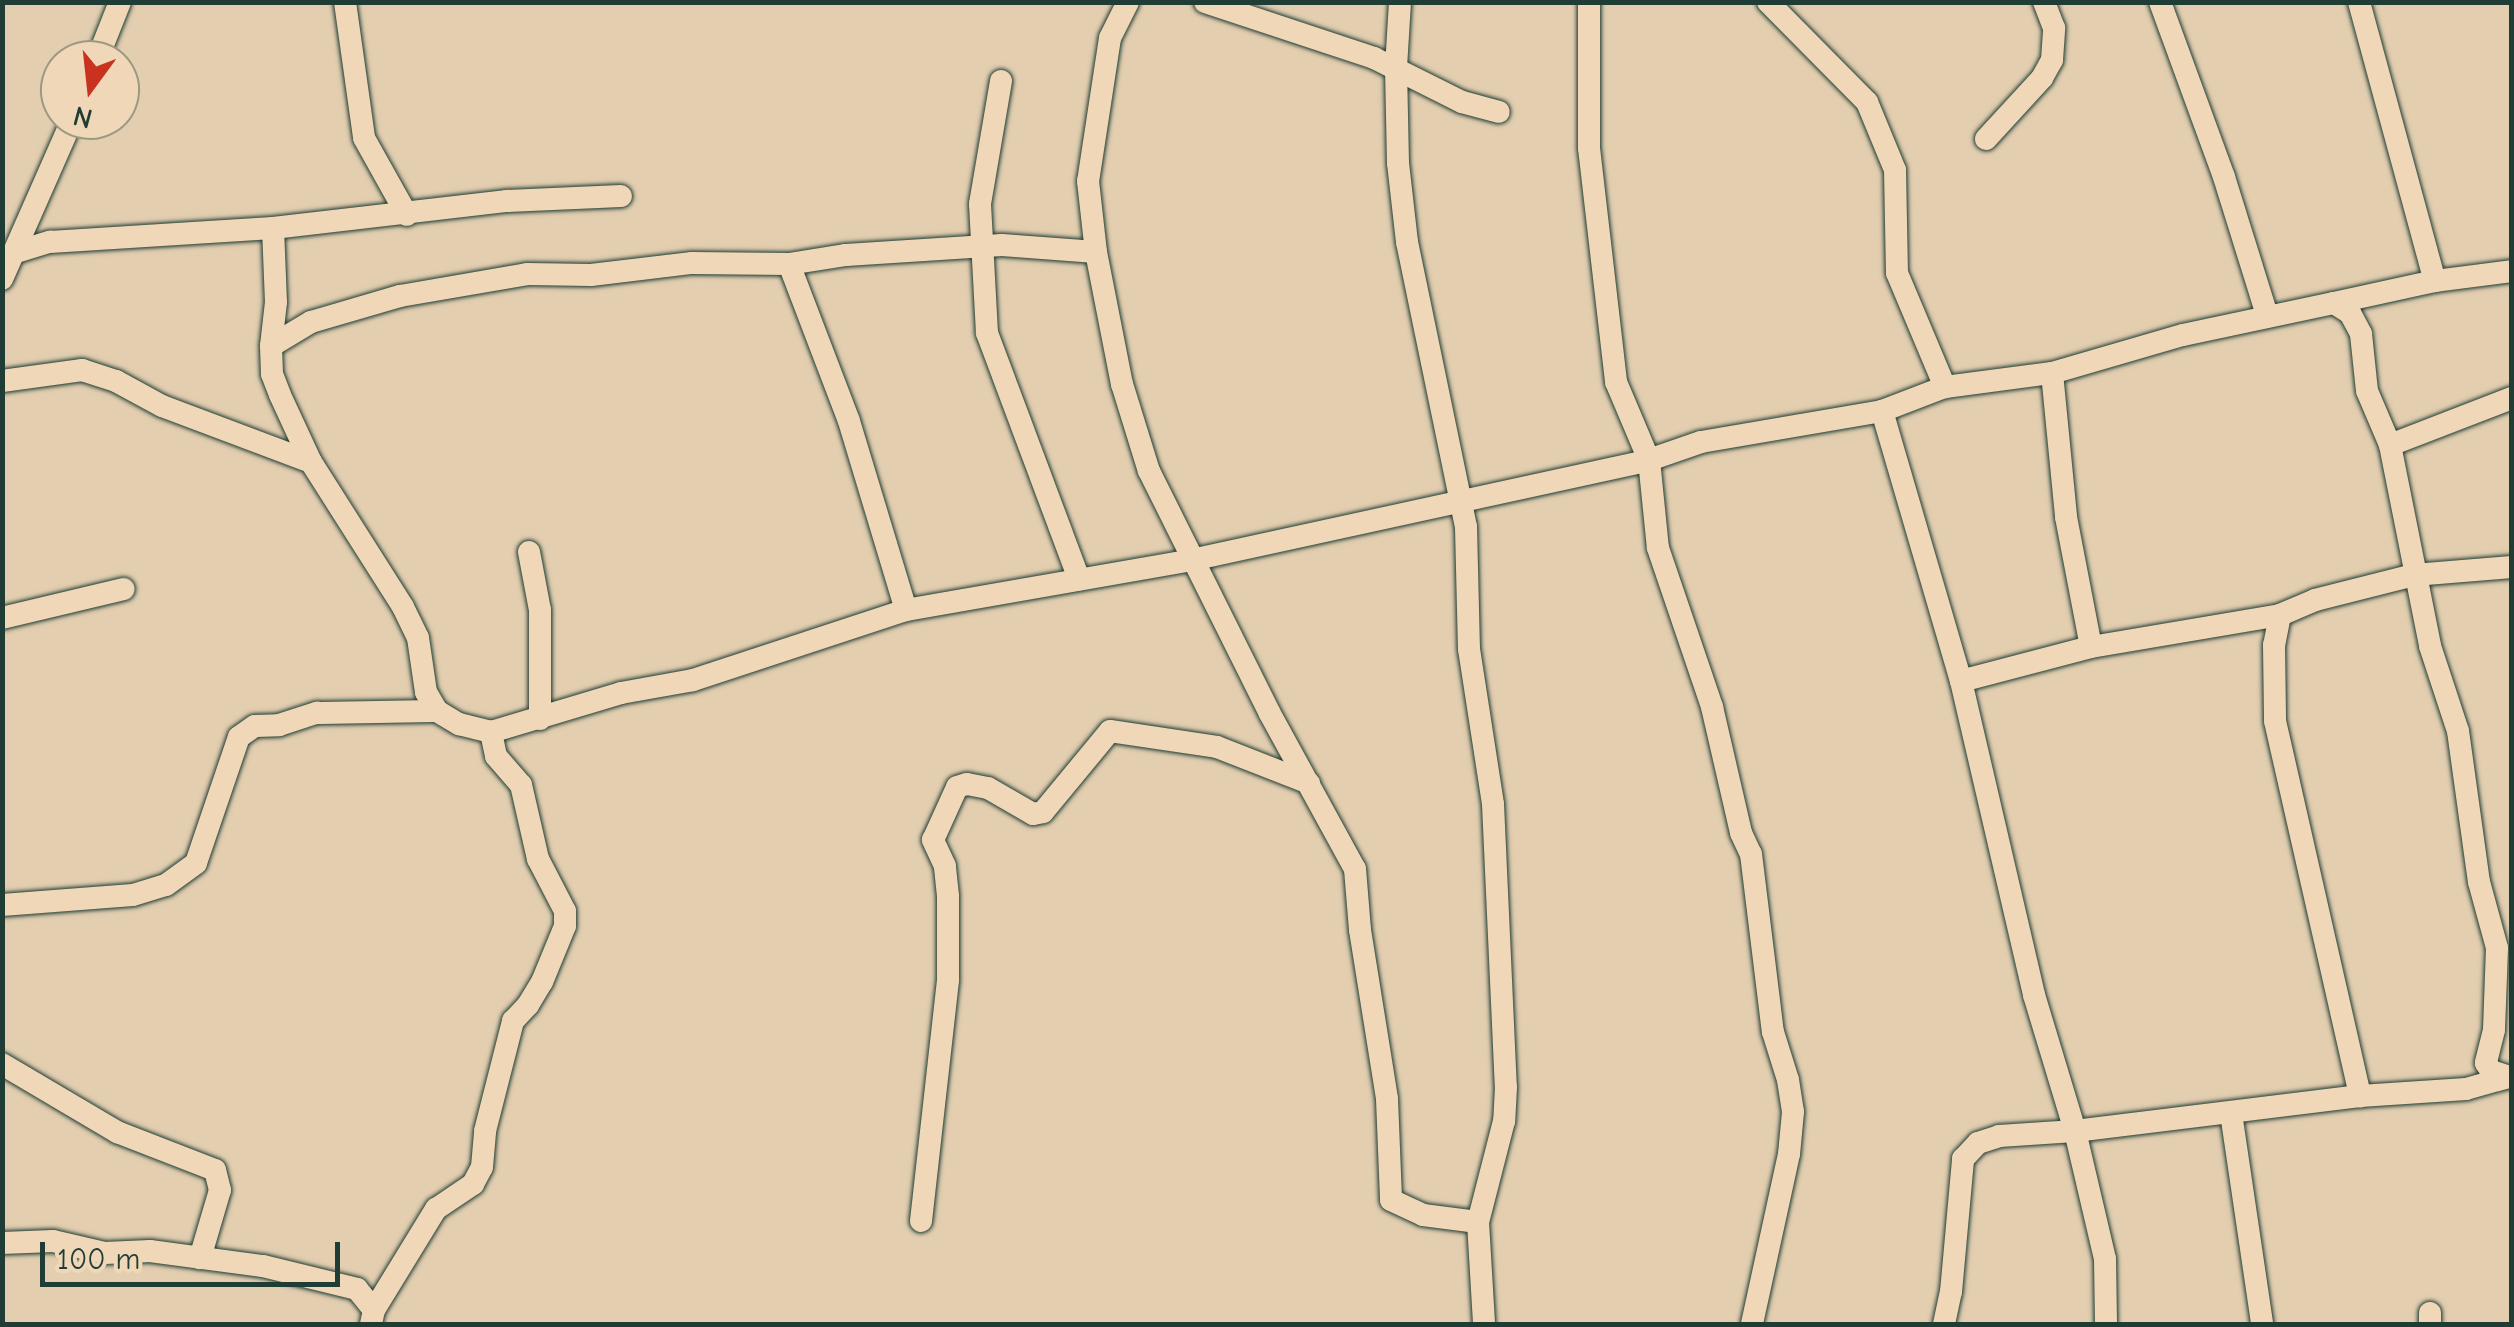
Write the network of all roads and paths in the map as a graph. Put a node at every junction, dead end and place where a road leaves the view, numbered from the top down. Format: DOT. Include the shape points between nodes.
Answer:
graph roads {
  1 [pos="120,2"];
  2 [pos="345,2"];
  3 [pos="1128,2"];
  4 [pos="1205,2"];
  5 [pos="1400,2"];
  6 [pos="1589,2"];
  7 [pos="1768,2"];
  8 [pos="2044,2"];
  9 [pos="2160,2"];
  10 [pos="2359,2"];
  11 [pos="104,40"];
  12 [pos="1396,68"];
  13 [pos="1000,81"];
  14 [pos="1499,112"];
  15 [pos="1986,139"];
  16 [pos="63,140"];
  17 [pos="621,196"];
  18 [pos="407,215"];
  19 [pos="273,228"];
  20 [pos="986,246"];
  21 [pos="13,252"];
  22 [pos="1096,252"];
  23 [pos="789,264"];
  24 [pos="2512,271"];
  25 [pos="2,279"];
  26 [pos="2435,280"];
  27 [pos="2334,303"];
  28 [pos="2267,315"];
  29 [pos="271,346"];
  30 [pos="2052,373"];
  31 [pos="2,381"];
  32 [pos="1945,387"];
  33 [pos="2512,398"];
  34 [pos="1882,411"];
  35 [pos="2390,446"];
  36 [pos="1649,460"];
  37 [pos="312,462"];
  38 [pos="1460,500"];
  39 [pos="529,552"];
  40 [pos="1192,560"];
  41 [pos="2512,567"];
  42 [pos="2414,575"];
  43 [pos="1079,579"];
  44 [pos="124,589"];
  45 [pos="906,610"];
  46 [pos="2280,615"];
  47 [pos="2,618"];
  48 [pos="2091,646"];
  49 [pos="1961,681"];
  50 [pos="438,711"];
  51 [pos="540,719"];
  52 [pos="491,732"];
  53 [pos="1309,783"];
  54 [pos="2,905"];
  55 [pos="2,1064"];
  56 [pos="2508,1078"];
  57 [pos="2360,1096"];
  58 [pos="2231,1113"];
  59 [pos="2075,1131"];
  60 [pos="921,1221"];
  61 [pos="1478,1222"];
  62 [pos="2,1243"];
  63 [pos="200,1258"];
  64 [pos="372,1317"];
  65 [pos="1484,1324"];
  66 [pos="1752,1324"];
  67 [pos="1944,1324"];
  68 [pos="2106,1324"];
  69 [pos="2262,1324"];
  1 -- 11 [label="street"];
  2 -- 18 [label="street" via="364,138"];
  3 -- 22 [label="street" via="1110,38 1088,181"];
  4 -- 12 [label="street"];
  5 -- 12 [label="street"];
  6 -- 36 [label="street" via="1589,148 1616,382"];
  7 -- 32 [label="street" via="1867,102 1894,170 1897,273"];
  8 -- 15 [label="street" via="2054,28 2052,60"];
  9 -- 28 [label="street"];
  10 -- 26 [label="street"];
  12 -- 14 [label="street" via="1462,102"];
  12 -- 38 [label="street" via="1406,242"];
  13 -- 20 [label="street" via="980,204"];
  16 -- 21 [label="street"];
  17 -- 18 [label="street"];
  18 -- 19 [label="street"];
  19 -- 21 [label="street" via="50,242"];
  19 -- 29 [label="street"];
  20 -- 22 [label="street"];
  20 -- 23 [label="street"];
  20 -- 43 [label="street" via="987,333"];
  21 -- 25 [label="street"];
  22 -- 40 [label="street" via="1143,454"];
  23 -- 29 [label="street" via="527,274 400,296 311,322"];
  23 -- 45 [label="street" via="849,421"];
  24 -- 26 [label="street"];
  26 -- 27 [label="street"];
  27 -- 28 [label="street"];
  27 -- 35 [label="street" via="2350,313 2361,334 2368,390"];
  28 -- 30 [label="street"];
  29 -- 37 [label="street" via="272,374"];
  30 -- 32 [label="street"];
  30 -- 48 [label="street" via="2066,517"];
  31 -- 37 [label="street" via="82,370"];
  32 -- 34 [label="street"];
  33 -- 35 [label="street"];
  34 -- 36 [label="street" via="1700,442"];
  34 -- 49 [label="street"];
  35 -- 42 [label="street"];
  36 -- 38 [label="street"];
  36 -- 66 [label="street" via="1658,548 1712,707 1751,854 1773,1032 1792,1112"];
  37 -- 50 [label="street" via="403,607 418,638 426,692"];
  38 -- 40 [label="street"];
  38 -- 61 [label="street" via="1470,649 1493,804 1505,1027 1504,1121"];
  39 -- 51 [label="street" via="540,610"];
  40 -- 43 [label="street"];
  40 -- 53 [label="street"];
  41 -- 42 [label="street"];
  42 -- 46 [label="street"];
  42 -- 56 [label="street" via="2458,731 2479,882 2497,948 2486,1062"];
  43 -- 45 [label="street"];
  44 -- 47 [label="street"];
  45 -- 51 [label="street" via="693,680 621,693"];
  46 -- 48 [label="street"];
  46 -- 57 [label="street" via="2275,720"];
  48 -- 49 [label="street"];
  49 -- 59 [label="street" via="2034,995"];
  50 -- 52 [label="street"];
  50 -- 54 [label="street" via="318,713 255,726 238,738 196,863 166,885 132,895"];
  51 -- 52 [label="street"];
  52 -- 64 [label="street" via="496,756 521,784 538,859 565,911 565,926 542,982 512,1021 482,1166 473,1184 436,1209"];
  53 -- 60 [label="street" via="1217,746 1110,731 1043,812 1033,814 988,788 957,787 933,840 948,896 947,1012"];
  53 -- 61 [label="street" via="1355,869 1387,1099 1391,1200 1422,1214"];
  55 -- 63 [label="street" via="117,1132 215,1170 220,1190"];
  56 -- 57 [label="street" via="2466,1090"];
  57 -- 58 [label="street"];
  58 -- 59 [label="street"];
  58 -- 69 [label="street"];
  59 -- 67 [label="street" via="1999,1136 1963,1158"];
  59 -- 68 [label="street" via="2105,1259"];
  61 -- 65 [label="street"];
  62 -- 63 [label="street" via="53,1241"];
  63 -- 64 [label="street" via="357,1290"];
}
